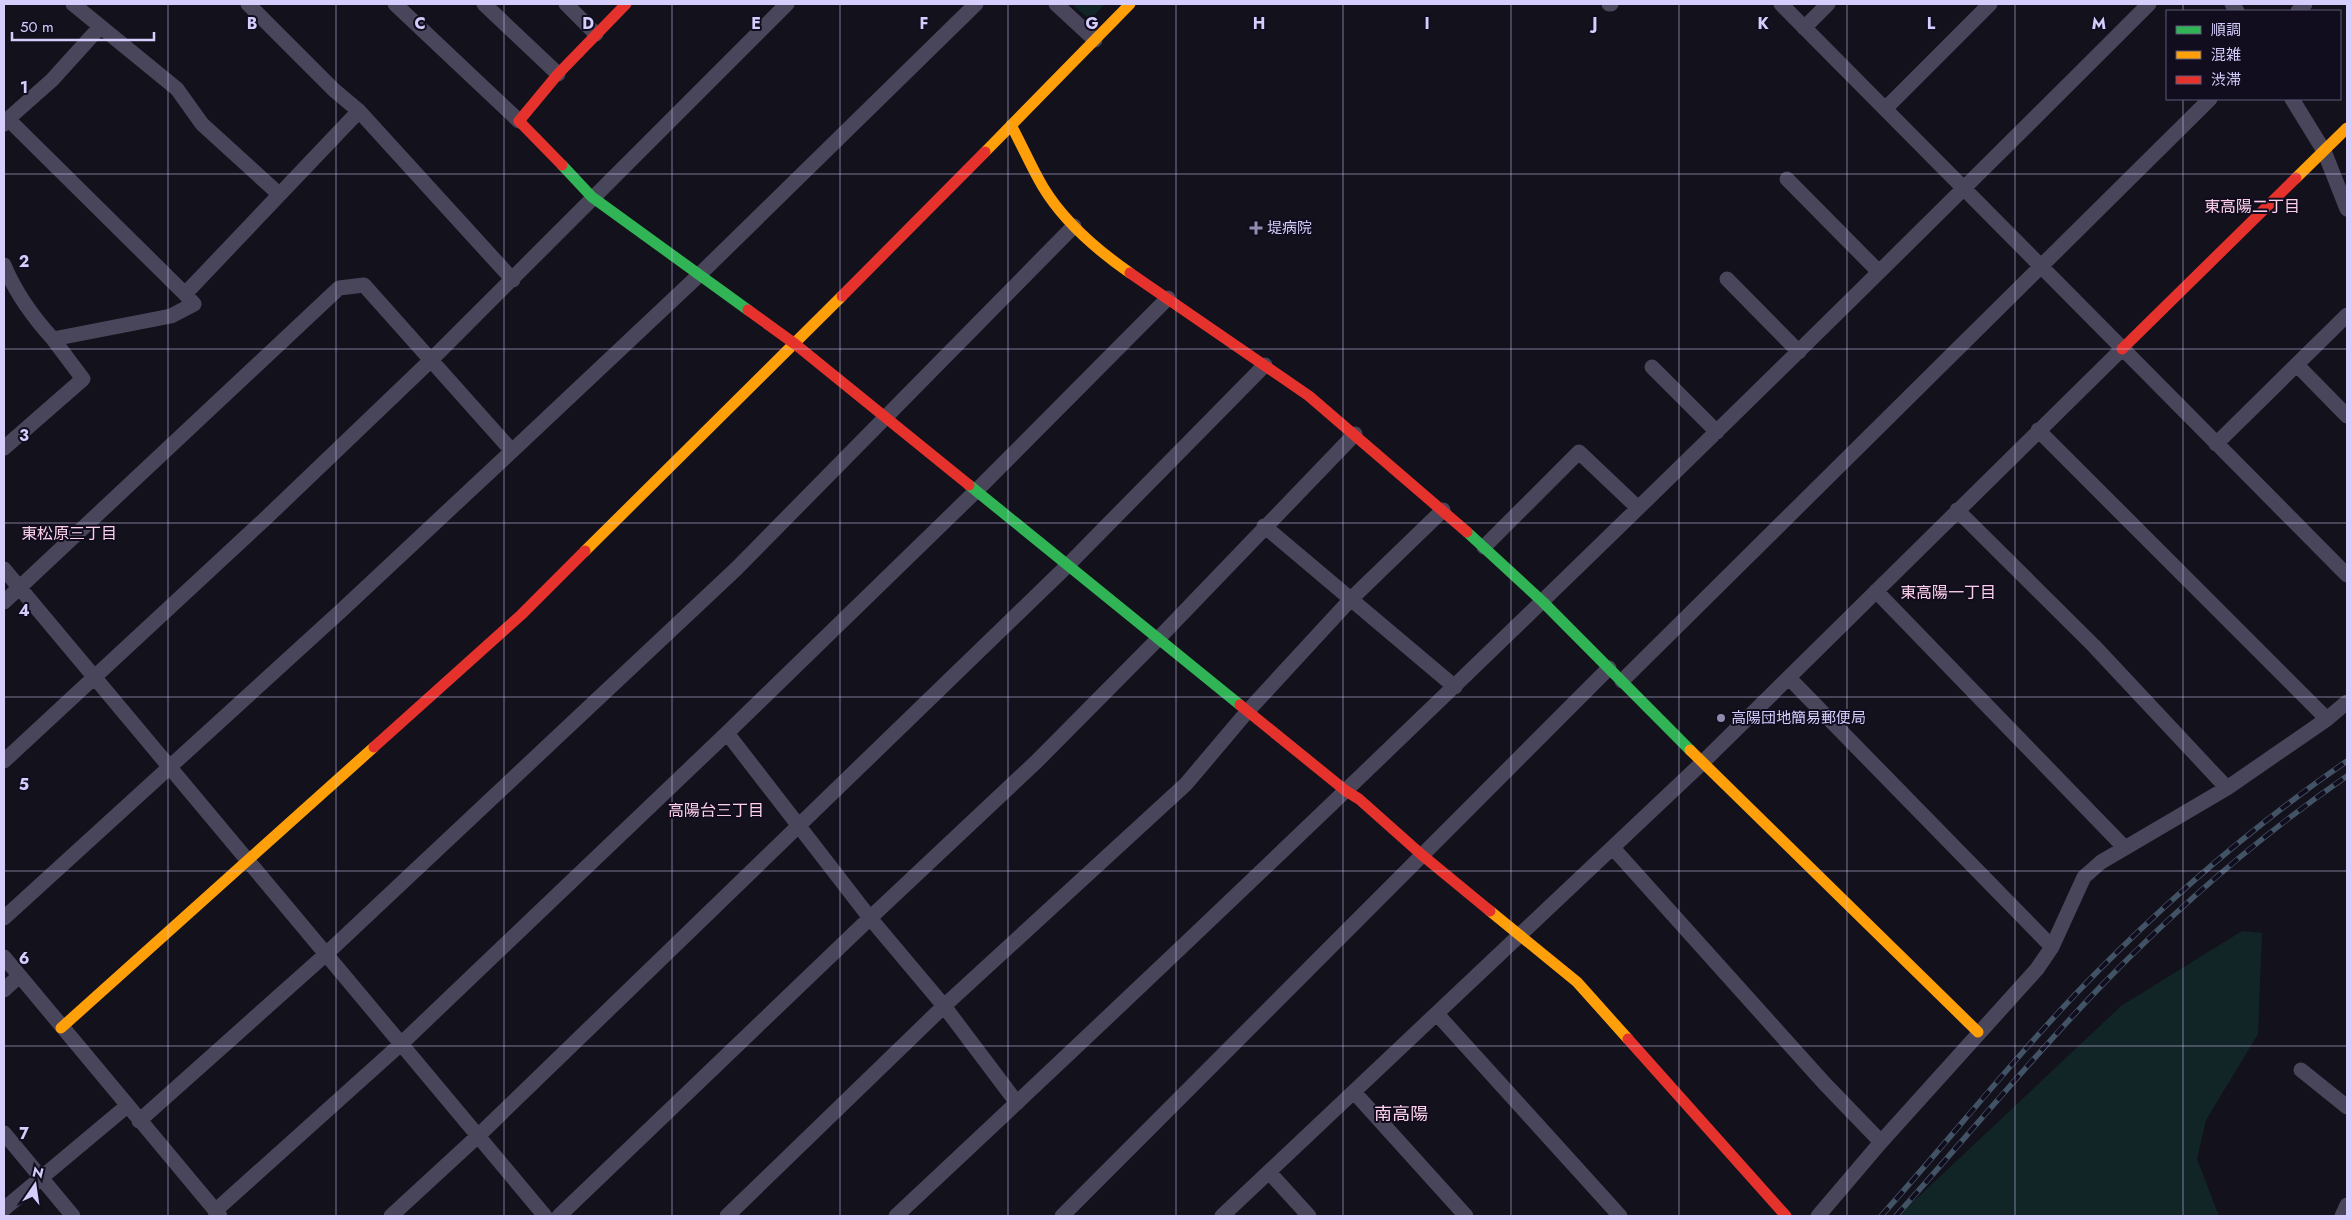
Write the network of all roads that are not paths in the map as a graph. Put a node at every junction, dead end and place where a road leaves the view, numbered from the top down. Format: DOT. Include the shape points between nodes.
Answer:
graph roads {
  1 [pos="73,4"];
  2 [pos="395,4"];
  3 [pos="484,4"];
  4 [pos="566,4"];
  5 [pos="626,4"];
  6 [pos="787,4"];
  7 [pos="976,4"];
  8 [pos="1056,4"];
  9 [pos="1130,4"];
  10 [pos="1781,4"];
  11 [pos="1828,4"];
  12 [pos="1990,4"];
  13 [pos="2149,4"];
  14 [pos="258,7"];
  15 [pos="100,27"];
  16 [pos="1804,28"];
  17 [pos="596,34"];
  18 [pos="1095,40"];
  19 [pos="558,74"];
  20 [pos="2209,100"];
  21 [pos="2293,100"];
  22 [pos="1886,109"];
  23 [pos="359,111"];
  24 [pos="519,120"];
  25 [pos="6,122"];
  26 [pos="1011,125"];
  27 [pos="2347,128"];
  28 [pos="2324,151"];
  29 [pos="1787,179"];
  30 [pos="1964,189"];
  31 [pos="279,194"];
  32 [pos="592,197"];
  33 [pos="2347,209"];
  34 [pos="1074,226"];
  35 [pos="4,265"];
  36 [pos="2040,265"];
  37 [pos="1878,271"];
  38 [pos="698,276"];
  39 [pos="1727,279"];
  40 [pos="513,280"];
  41 [pos="8,287"];
  42 [pos="185,294"];
  43 [pos="1168,298"];
  44 [pos="2347,315"];
  45 [pos="53,339"];
  46 [pos="795,344"];
  47 [pos="2122,349"];
  48 [pos="1799,352"];
  49 [pos="430,361"];
  50 [pos="1265,365"];
  51 [pos="2297,365"];
  52 [pos="1652,366"];
  53 [pos="2347,416"];
  54 [pos="885,418"];
  55 [pos="2038,430"];
  56 [pos="1717,432"];
  57 [pos="1354,434"];
  58 [pos="2216,444"];
  59 [pos="4,448"];
  60 [pos="512,451"];
  61 [pos="976,491"];
  62 [pos="1638,508"];
  63 [pos="1443,510"];
  64 [pos="1956,510"];
  65 [pos="1264,526"];
  66 [pos="1484,547"];
  67 [pos="1067,566"];
  68 [pos="4,570"];
  69 [pos="2347,575"];
  70 [pos="19,588"];
  71 [pos="1876,591"];
  72 [pos="1351,599"];
  73 [pos="4,602"];
  74 [pos="1543,602"];
  75 [pos="1157,640"];
  76 [pos="1609,668"];
  77 [pos="94,676"];
  78 [pos="1789,678"];
  79 [pos="1622,681"];
  80 [pos="1455,687"];
  81 [pos="2347,702"];
  82 [pos="1246,713"];
  83 [pos="2326,719"];
  84 [pos="727,733"];
  85 [pos="4,761"];
  86 [pos="1702,763"];
  87 [pos="170,766"];
  88 [pos="2228,788"];
  89 [pos="1346,791"];
  90 [pos="799,826"];
  91 [pos="1613,848"];
  92 [pos="2125,848"];
  93 [pos="1422,855"];
  94 [pos="247,860"];
  95 [pos="4,918"];
  96 [pos="870,918"];
  97 [pos="1521,935"];
  98 [pos="2052,947"];
  99 [pos="325,955"];
  100 [pos="4,957"];
  101 [pos="19,976"];
  102 [pos="4,990"];
  103 [pos="944,1006"];
  104 [pos="1437,1014"];
  105 [pos="61,1028"];
  106 [pos="1978,1032"];
  107 [pos="402,1044"];
  108 [pos="2301,1070"];
  109 [pos="1354,1092"];
  110 [pos="1017,1103"];
  111 [pos="127,1106"];
  112 [pos="2347,1107"];
  113 [pos="139,1121"];
  114 [pos="4,1133"];
  115 [pos="479,1135"];
  116 [pos="1881,1142"];
  117 [pos="1268,1172"];
  118 [pos="41,1178"];
  119 [pos="2347,1205"];
  120 [pos="4,1208"];
  121 [pos="218,1213"];
  122 [pos="73,1216"];
  123 [pos="391,1216"];
  124 [pos="546,1216"];
  125 [pos="559,1216"];
  126 [pos="727,1216"];
  127 [pos="896,1216"];
  128 [pos="1062,1216"];
  129 [pos="1222,1216"];
  130 [pos="1309,1216"];
  131 [pos="1466,1216"];
  132 [pos="1620,1216"];
  133 [pos="1786,1216"];
  134 [pos="1818,1216"];
  135 [pos="2342,1216"];
  1 -- 15 [label="street"];
  2 -- 24 [label="street"];
  3 -- 19 [label="street"];
  4 -- 17 [label="street"];
  5 -- 17 [label="street"];
  6 -- 32 [label="street"];
  7 -- 38 [label="street"];
  8 -- 18 [label="street"];
  9 -- 18 [label="street"];
  10 -- 16 [label="street"];
  11 -- 16 [label="street"];
  12 -- 22 [label="street"];
  13 -- 30 [label="street"];
  14 -- 23 [label="street" via="334,90"];
  15 -- 25 [label="street" via="52,80"];
  15 -- 31 [label="street" via="177,89 202,124"];
  16 -- 22 [label="street"];
  17 -- 19 [label="street"];
  18 -- 26 [label="street"];
  19 -- 24 [label="street"];
  20 -- 36 [label="street"];
  21 -- 28 [label="street"];
  22 -- 30 [label="street"];
  23 -- 31 [label="street"];
  23 -- 40 [label="street"];
  24 -- 32 [label="street"];
  25 -- 42 [label="street"];
  26 -- 34 [label="street" via="1044,188"];
  26 -- 46 [label="street"];
  27 -- 28 [label="street"];
  28 -- 33 [label="street"];
  28 -- 47 [label="street"];
  29 -- 37 [label="street"];
  30 -- 36 [label="street"];
  30 -- 37 [label="street"];
  31 -- 42 [label="street"];
  32 -- 38 [label="street"];
  32 -- 40 [label="street"];
  34 -- 43 [label="street" via="1104,255"];
  34 -- 54 [label="street"];
  35 -- 41 [label="street"];
  36 -- 47 [label="street"];
  36 -- 79 [label="street"];
  37 -- 48 [label="street"];
  38 -- 46 [label="street"];
  38 -- 60 [label="street"];
  39 -- 48 [label="street"];
  40 -- 49 [label="street"];
  41 -- 45 [label="street"];
  42 -- 45 [label="street" via="194,304 172,316"];
  43 -- 50 [label="street"];
  43 -- 61 [label="street"];
  44 -- 51 [label="street"];
  45 -- 59 [label="street" via="83,379"];
  46 -- 54 [label="street"];
  46 -- 94 [label="street" via="521,615"];
  47 -- 55 [label="street"];
  47 -- 58 [label="street"];
  48 -- 56 [label="street"];
  49 -- 60 [label="street"];
  49 -- 70 [label="street" via="364,284 339,288"];
  49 -- 77 [label="street"];
  50 -- 57 [label="street"];
  50 -- 67 [label="street"];
  51 -- 53 [label="street"];
  51 -- 58 [label="street"];
  52 -- 56 [label="street"];
  54 -- 61 [label="street"];
  54 -- 99 [label="street" via="736,569"];
  55 -- 64 [label="street"];
  55 -- 83 [label="street"];
  56 -- 62 [label="street"];
  57 -- 63 [label="street"];
  57 -- 65 [label="street"];
  58 -- 69 [label="street"];
  60 -- 87 [label="street"];
  61 -- 67 [label="street"];
  61 -- 84 [label="street"];
  62 -- 66 [label="street" via="1580,452"];
  62 -- 74 [label="street"];
  63 -- 66 [label="street"];
  63 -- 72 [label="street"];
  64 -- 71 [label="street"];
  64 -- 88 [label="street" via="2094,646"];
  65 -- 72 [label="street"];
  65 -- 75 [label="street"];
  66 -- 74 [label="street"];
  67 -- 75 [label="street"];
  67 -- 90 [label="street"];
  68 -- 70 [label="street"];
  70 -- 73 [label="street"];
  70 -- 77 [label="street"];
  71 -- 78 [label="street"];
  71 -- 92 [label="street"];
  72 -- 80 [label="street"];
  72 -- 82 [label="street"];
  74 -- 76 [label="street"];
  74 -- 80 [label="street"];
  75 -- 82 [label="street"];
  75 -- 96 [label="street" via="1036,762"];
  76 -- 79 [label="street"];
  76 -- 93 [label="street"];
  77 -- 85 [label="street"];
  77 -- 87 [label="street"];
  78 -- 86 [label="street"];
  78 -- 98 [label="street"];
  79 -- 86 [label="street"];
  80 -- 89 [label="street"];
  81 -- 83 [label="street"];
  82 -- 89 [label="street"];
  82 -- 103 [label="street" via="1186,784"];
  83 -- 88 [label="street"];
  84 -- 90 [label="street"];
  84 -- 107 [label="street"];
  86 -- 91 [label="street"];
  86 -- 106 [label="street"];
  87 -- 94 [label="street"];
  87 -- 95 [label="street"];
  88 -- 92 [label="street"];
  89 -- 93 [label="street"];
  89 -- 110 [label="street"];
  90 -- 96 [label="street"];
  90 -- 115 [label="street"];
  91 -- 97 [label="street"];
  91 -- 116 [label="street"];
  92 -- 98 [label="street" via="2084,877"];
  93 -- 97 [label="street"];
  93 -- 128 [label="street"];
  94 -- 99 [label="street"];
  94 -- 105 [label="street"];
  96 -- 103 [label="street"];
  96 -- 125 [label="street"];
  97 -- 104 [label="street"];
  97 -- 133 [label="street" via="1577,982"];
  98 -- 106 [label="street" via="2037,969"];
  99 -- 107 [label="street"];
  99 -- 113 [label="street"];
  100 -- 101 [label="street"];
  101 -- 102 [label="street"];
  101 -- 105 [label="street"];
  103 -- 110 [label="street"];
  103 -- 126 [label="street"];
  104 -- 109 [label="street"];
  104 -- 132 [label="street"];
  105 -- 111 [label="street"];
  106 -- 116 [label="street"];
  107 -- 115 [label="street"];
  107 -- 121 [label="street"];
  108 -- 112 [label="street"];
  109 -- 117 [label="street"];
  109 -- 131 [label="street"];
  110 -- 127 [label="street"];
  111 -- 113 [label="street"];
  111 -- 118 [label="street"];
  113 -- 121 [label="street"];
  114 -- 118 [label="street"];
  115 -- 123 [label="street"];
  115 -- 124 [label="street"];
  116 -- 134 [label="street"];
  117 -- 129 [label="street"];
  117 -- 130 [label="street"];
  118 -- 120 [label="street"];
  118 -- 122 [label="street"];
  119 -- 135 [label="street"];
}
